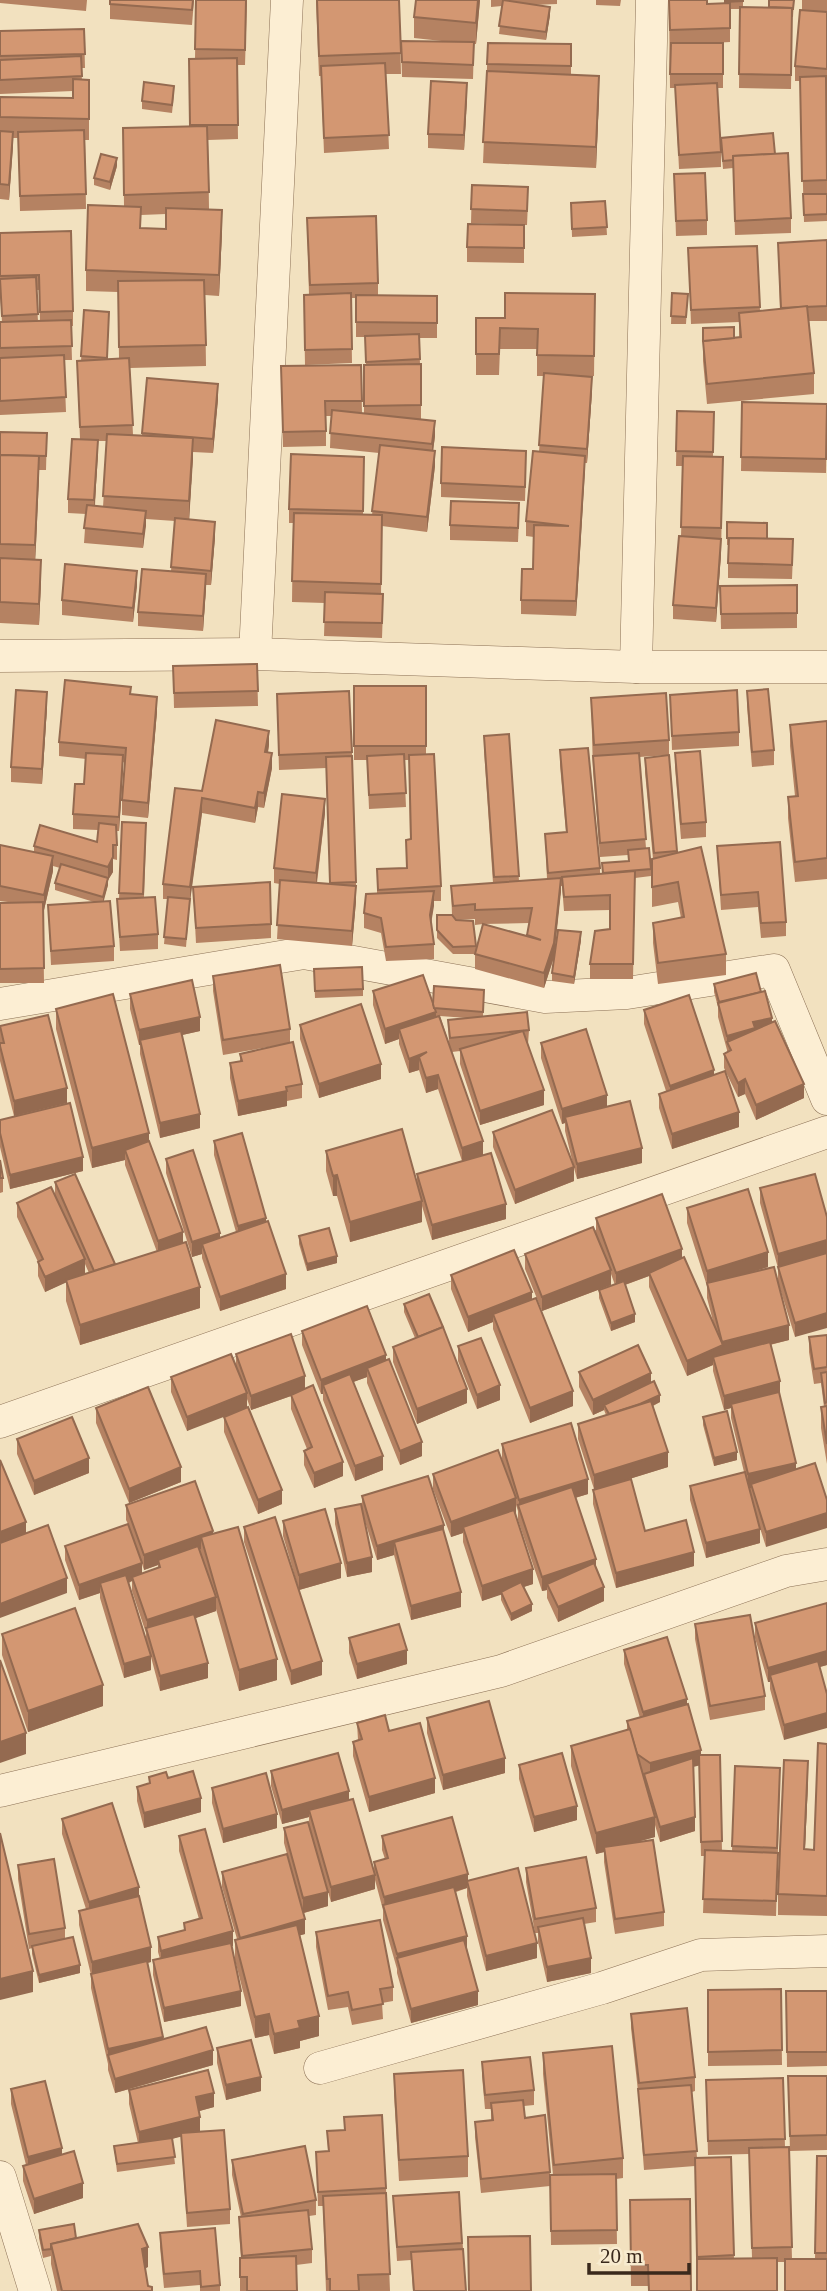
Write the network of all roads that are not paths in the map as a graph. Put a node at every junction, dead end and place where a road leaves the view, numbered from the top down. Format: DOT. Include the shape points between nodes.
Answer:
graph roads {
  1 [pos="287,0"];
  2 [pos="652,0"];
  3 [pos="255,654"];
  4 [pos="0,656"];
  5 [pos="636,667"];
  6 [pos="827,667"];
  7 [pos="0,1004"];
  8 [pos="827,1099"];
  9 [pos="827,1132"];
  10 [pos="0,1422"];
  11 [pos="827,1564"];
  12 [pos="0,1791"];
  13 [pos="827,1951"];
  14 [pos="320,2068"];
  15 [pos="0,2177"];
  16 [pos="35,2291"];
  1 -- 3 [label="street"];
  2 -- 5 [label="street"];
  3 -- 4 [label="street"];
  3 -- 5 [label="street"];
  5 -- 6 [label="street"];
  7 -- 8 [label="street" via="304,953 545,997 627,993 774,970"];
  9 -- 10 [label="street"];
  11 -- 12 [label="street" via="786,1572 501,1671"];
  13 -- 14 [label="street" via="701,1955"];
  15 -- 16 [label="street"];
}
